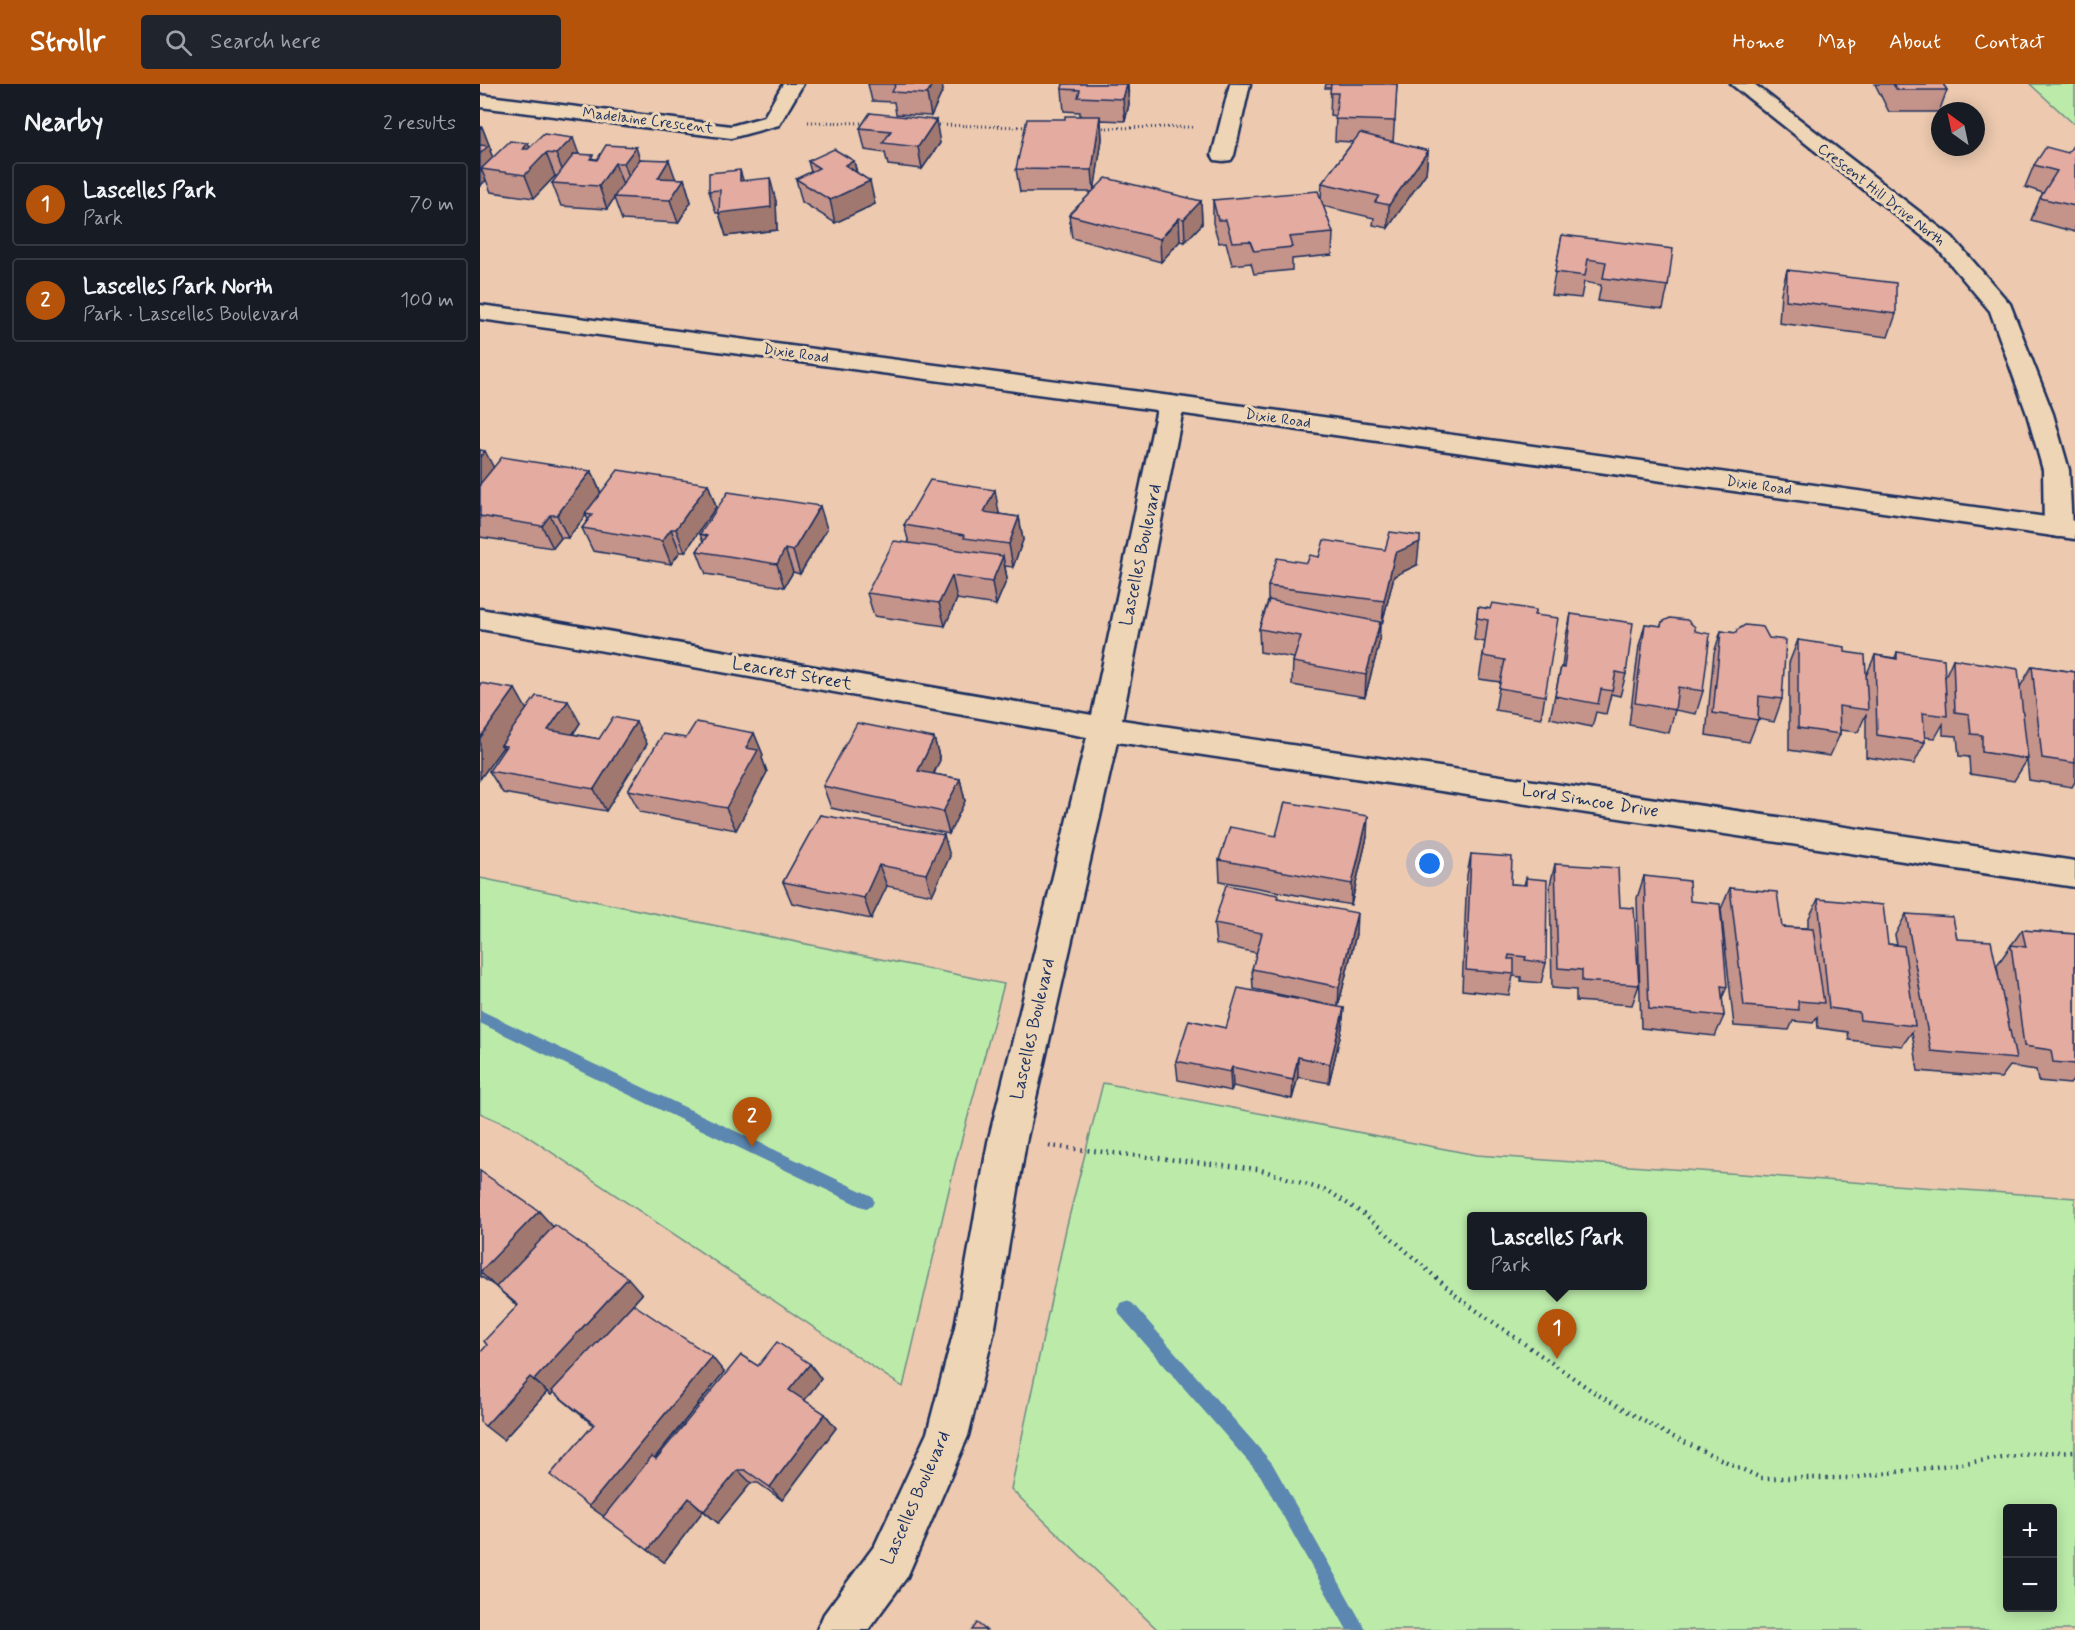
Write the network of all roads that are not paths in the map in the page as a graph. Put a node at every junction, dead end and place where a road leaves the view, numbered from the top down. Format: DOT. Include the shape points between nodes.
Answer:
graph roads {
  1 [pos="793,84"];
  2 [pos="1240,84"];
  3 [pos="1741,84"];
  4 [pos="480,100"];
  5 [pos="1223,155"];
  6 [pos="480,312"];
  7 [pos="1171,404"];
  8 [pos="2066,529"];
  9 [pos="480,619"];
  10 [pos="1105,729"];
  11 [pos="2075,874"];
  12 [pos="840,1630"];
  1 -- 4 [label="street, Madelaine Crescent" via="772,121 731,132"];
  2 -- 5 [label="street"];
  3 -- 8 [label="street, Crescent Hill Drive North" via="1944,242 2001,309 2040,414 2056,470"];
  6 -- 7 [label="street, Dixie Road"];
  7 -- 8 [label="street, Dixie Road"];
  7 -- 10 [label="street, Lascelles Boulevard"];
  9 -- 10 [label="street, Leacrest Street"];
  10 -- 11 [label="street, Lord Simcoe Drive"];
  10 -- 12 [label="street, Lascelles Boulevard" via="1006,1142 975,1327 947,1436 891,1561"];
}
